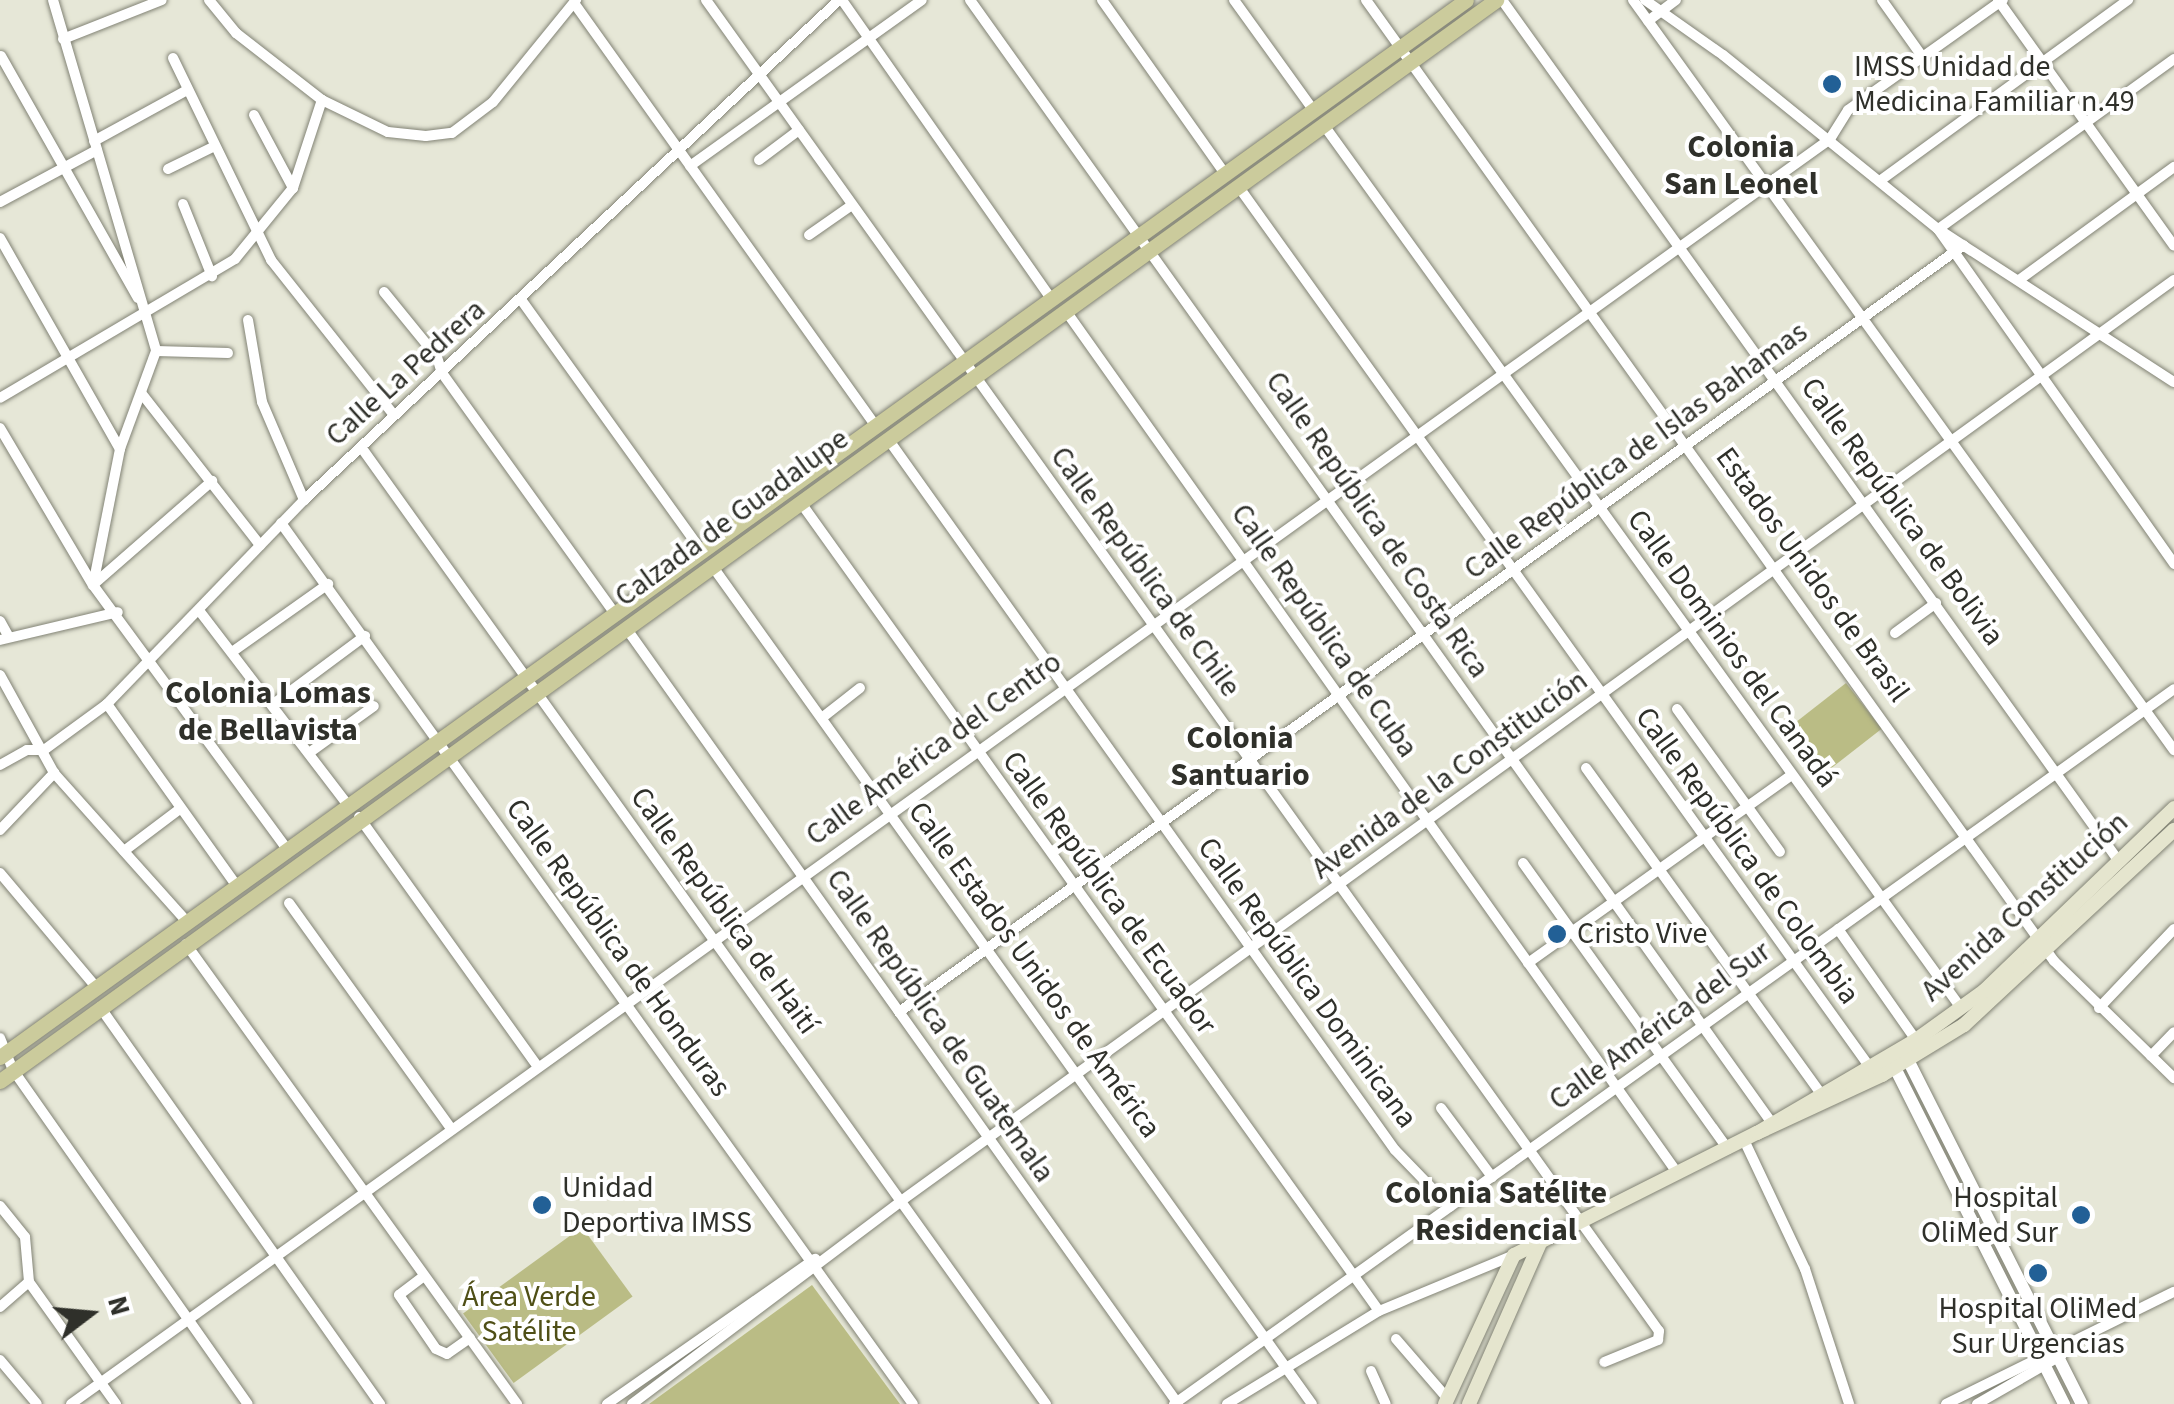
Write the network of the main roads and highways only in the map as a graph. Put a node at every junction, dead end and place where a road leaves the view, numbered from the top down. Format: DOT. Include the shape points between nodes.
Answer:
graph roads {
  1 [pos="1466,0"];
  2 [pos="1499,0"];
  3 [pos="1318,117"];
  4 [pos="1232,181"];
  5 [pos="2174,808"];
  6 [pos="2174,830"];
  7 [pos="2043,944"];
  8 [pos="3,1048"];
  9 [pos="1898,1058"];
  10 [pos="0,1081"];
  11 [pos="1773,1125"];
  12 [pos="1541,1241"];
  13 [pos="1471,1399"];
  14 [pos="1446,1401"];
  1 -- 3 [label="main road, Calzada de Guadalupe"];
  2 -- 3 [label="main road, Calzada de Guadalupe"];
  3 -- 4 [label="main road, Calzada de Guadalupe"];
  4 -- 8 [label="main road, Calzada de Guadalupe" via="1050,297"];
  4 -- 10 [label="main road, Calzada de Guadalupe" via="1068,314 359,817 282,893 186,944"];
  5 -- 7 [label="main road, Avenida Constitución"];
  6 -- 7 [label="main road, Avenida Constitución"];
  7 -- 9 [label="main road, Avenida Constitución"];
  7 -- 9 [label="main road, Avenida Constitución" via="1991,1004"];
  9 -- 11 [label="main road, Avenida Constitución"];
  9 -- 11 [label="main road, Avenida Constitución" via="1820,1092"];
  11 -- 12 [label="main road, Avenida Constitución"];
  12 -- 13 [label="main road"];
  12 -- 14 [label="main road, Avenida Constitución" via="1514,1255"];
}
